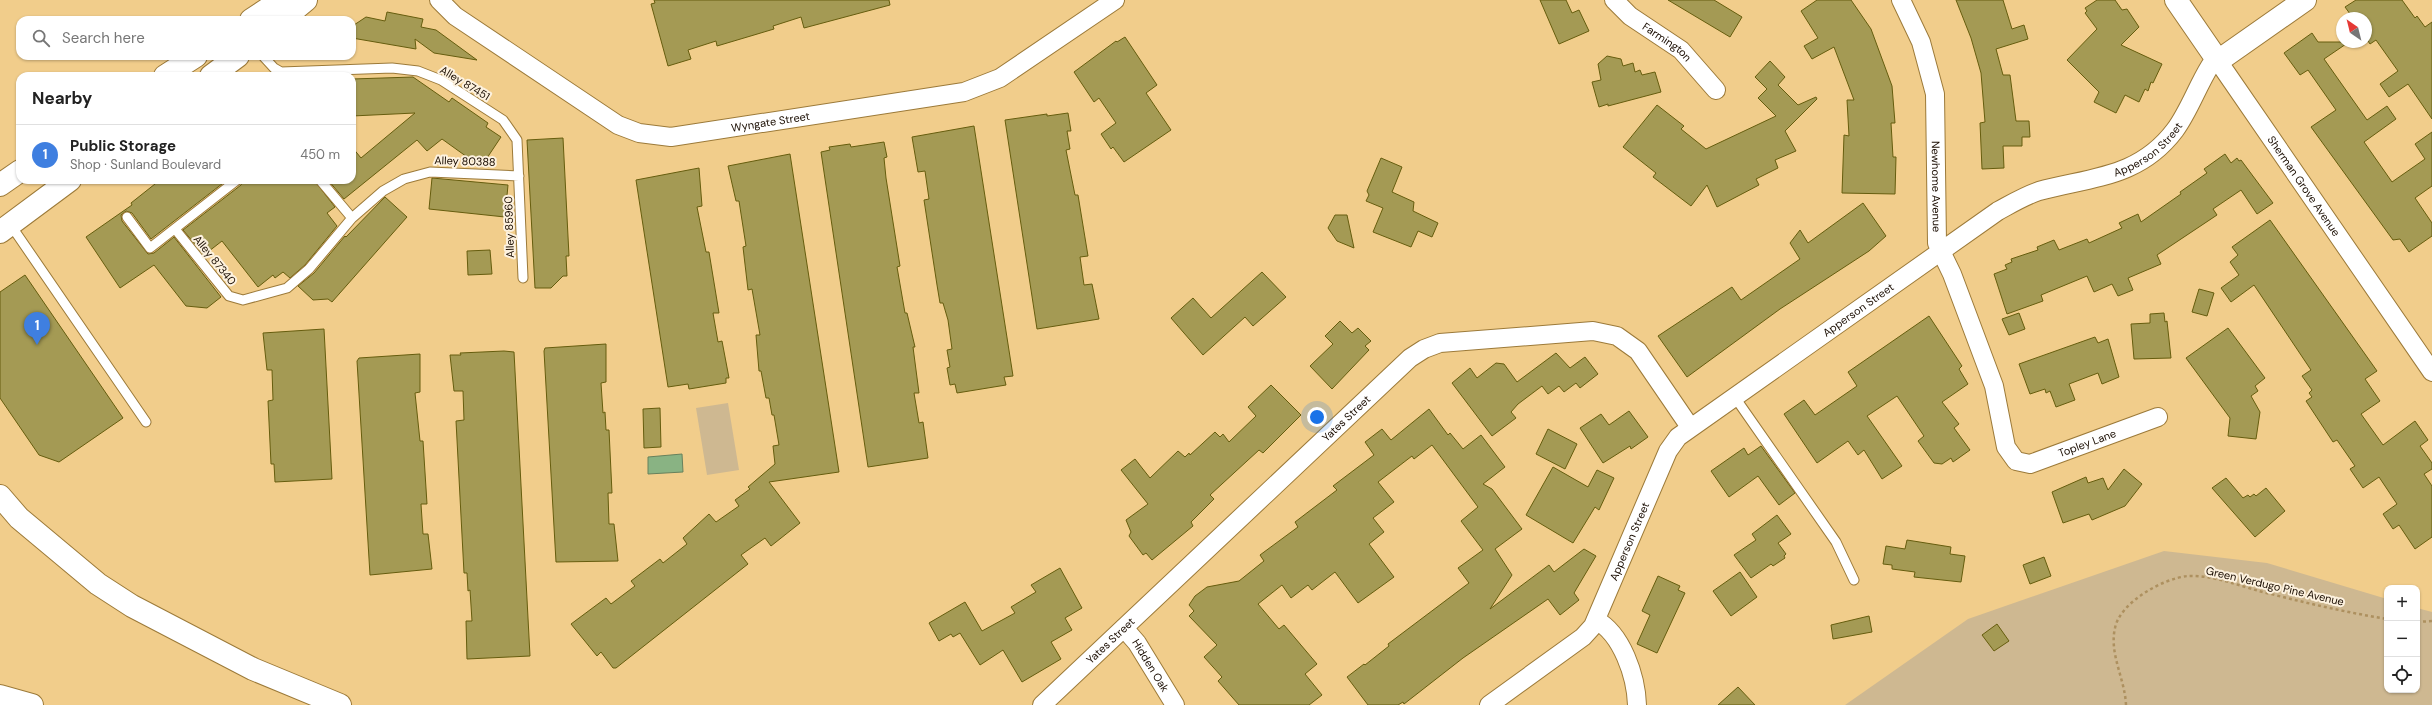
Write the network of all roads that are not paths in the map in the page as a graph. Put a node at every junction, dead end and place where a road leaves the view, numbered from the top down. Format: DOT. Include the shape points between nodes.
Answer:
graph roads {
  1 [pos="281,0"];
  2 [pos="306,0"];
  3 [pos="439,0"];
  4 [pos="1115,0"];
  5 [pos="1614,0"];
  6 [pos="1901,0"];
  7 [pos="2176,0"];
  8 [pos="2305,0"];
  9 [pos="257,16"];
  10 [pos="287,16"];
  11 [pos="190,60"];
  12 [pos="233,60"];
  13 [pos="267,60"];
  14 [pos="2218,61"];
  15 [pos="171,72"];
  16 [pos="216,72"];
  17 [pos="281,72"];
  18 [pos="281,72"];
  19 [pos="1716,90"];
  20 [pos="16,174"];
  21 [pos="519,176"];
  22 [pos="65,184"];
  23 [pos="232,184"];
  24 [pos="323,184"];
  25 [pos="0,185"];
  26 [pos="127,217"];
  27 [pos="352,218"];
  28 [pos="5,228"];
  29 [pos="175,229"];
  30 [pos="1940,251"];
  31 [pos="523,278"];
  32 [pos="2432,372"];
  33 [pos="1734,396"];
  34 [pos="2158,417"];
  35 [pos="146,422"];
  36 [pos="1690,427"];
  37 [pos="2016,461"];
  38 [pos="0,496"];
  39 [pos="1854,580"];
  40 [pos="1596,620"];
  41 [pos="1124,628"];
  42 [pos="0,696"];
  43 [pos="32,705"];
  44 [pos="340,705"];
  45 [pos="1042,705"];
  46 [pos="1175,705"];
  47 [pos="1489,705"];
  48 [pos="1637,705"];
  1 -- 9 [label="main road"];
  2 -- 10 [label="main road"];
  3 -- 4 [label="street, Wyngate Street" via="455,16 607,119 639,133 671,137 964,92 1000,78"];
  5 -- 19 [label="street, Farmington" via="1630,16 1681,50"];
  6 -- 30 [label="street, Newhome Avenue" via="1921,42 1935,94 1935,220"];
  7 -- 14 [label="main road, Sherman Grove Avenue"];
  8 -- 14 [label="main road, Apperson Street"];
  11 -- 15 [label="main road"];
  12 -- 16 [label="main road"];
  13 -- 17 [label="lane, Alley 87451"];
  14 -- 30 [label="street, Apperson Street" via="2210,66 2174,131 2143,161 2117,174 2023,197"];
  14 -- 32 [label="street, Sherman Grove Avenue"];
  18 -- 21 [label="lane, Alley 87451" via="392,68 418,71 441,80 503,120 517,140"];
  20 -- 25 [label="main road"];
  21 -- 27 [label="lane, Alley 80388" via="430,172 404,179 383,191"];
  21 -- 31 [label="lane, Alley 85960"];
  22 -- 28 [label="main road"];
  23 -- 29 [label="lane"];
  24 -- 27 [label="lane"];
  26 -- 29 [label="lane" via="150,248"];
  27 -- 29 [label="lane, Alley 87340" via="309,269 286,288 243,300 229,296"];
  28 -- 35 [label="lane"];
  30 -- 33 [label="street, Apperson Street"];
  30 -- 37 [label="street, Newhome Avenue" via="1952,274 1994,386 2006,447"];
  33 -- 36 [label="street, Apperson Street"];
  33 -- 39 [label="lane" via="1836,542"];
  34 -- 37 [label="street, Topley Lane" via="2030,464"];
  36 -- 40 [label="street, Apperson Street" via="1678,437 1668,451"];
  36 -- 41 [label="street, Yates Street" via="1638,351 1617,336 1593,331 1440,343 1410,358"];
  38 -- 44 [label="main road" via="18,518 98,584 132,606 253,669"];
  40 -- 47 [label="street, Apperson Street" via="1583,637"];
  40 -- 48 [label="street" via="1607,626 1630,665 1636,686"];
  41 -- 45 [label="street, Yates Street"];
  41 -- 46 [label="street, Hidden Oak" via="1137,643"];
  42 -- 43 [label="main road"];
}
